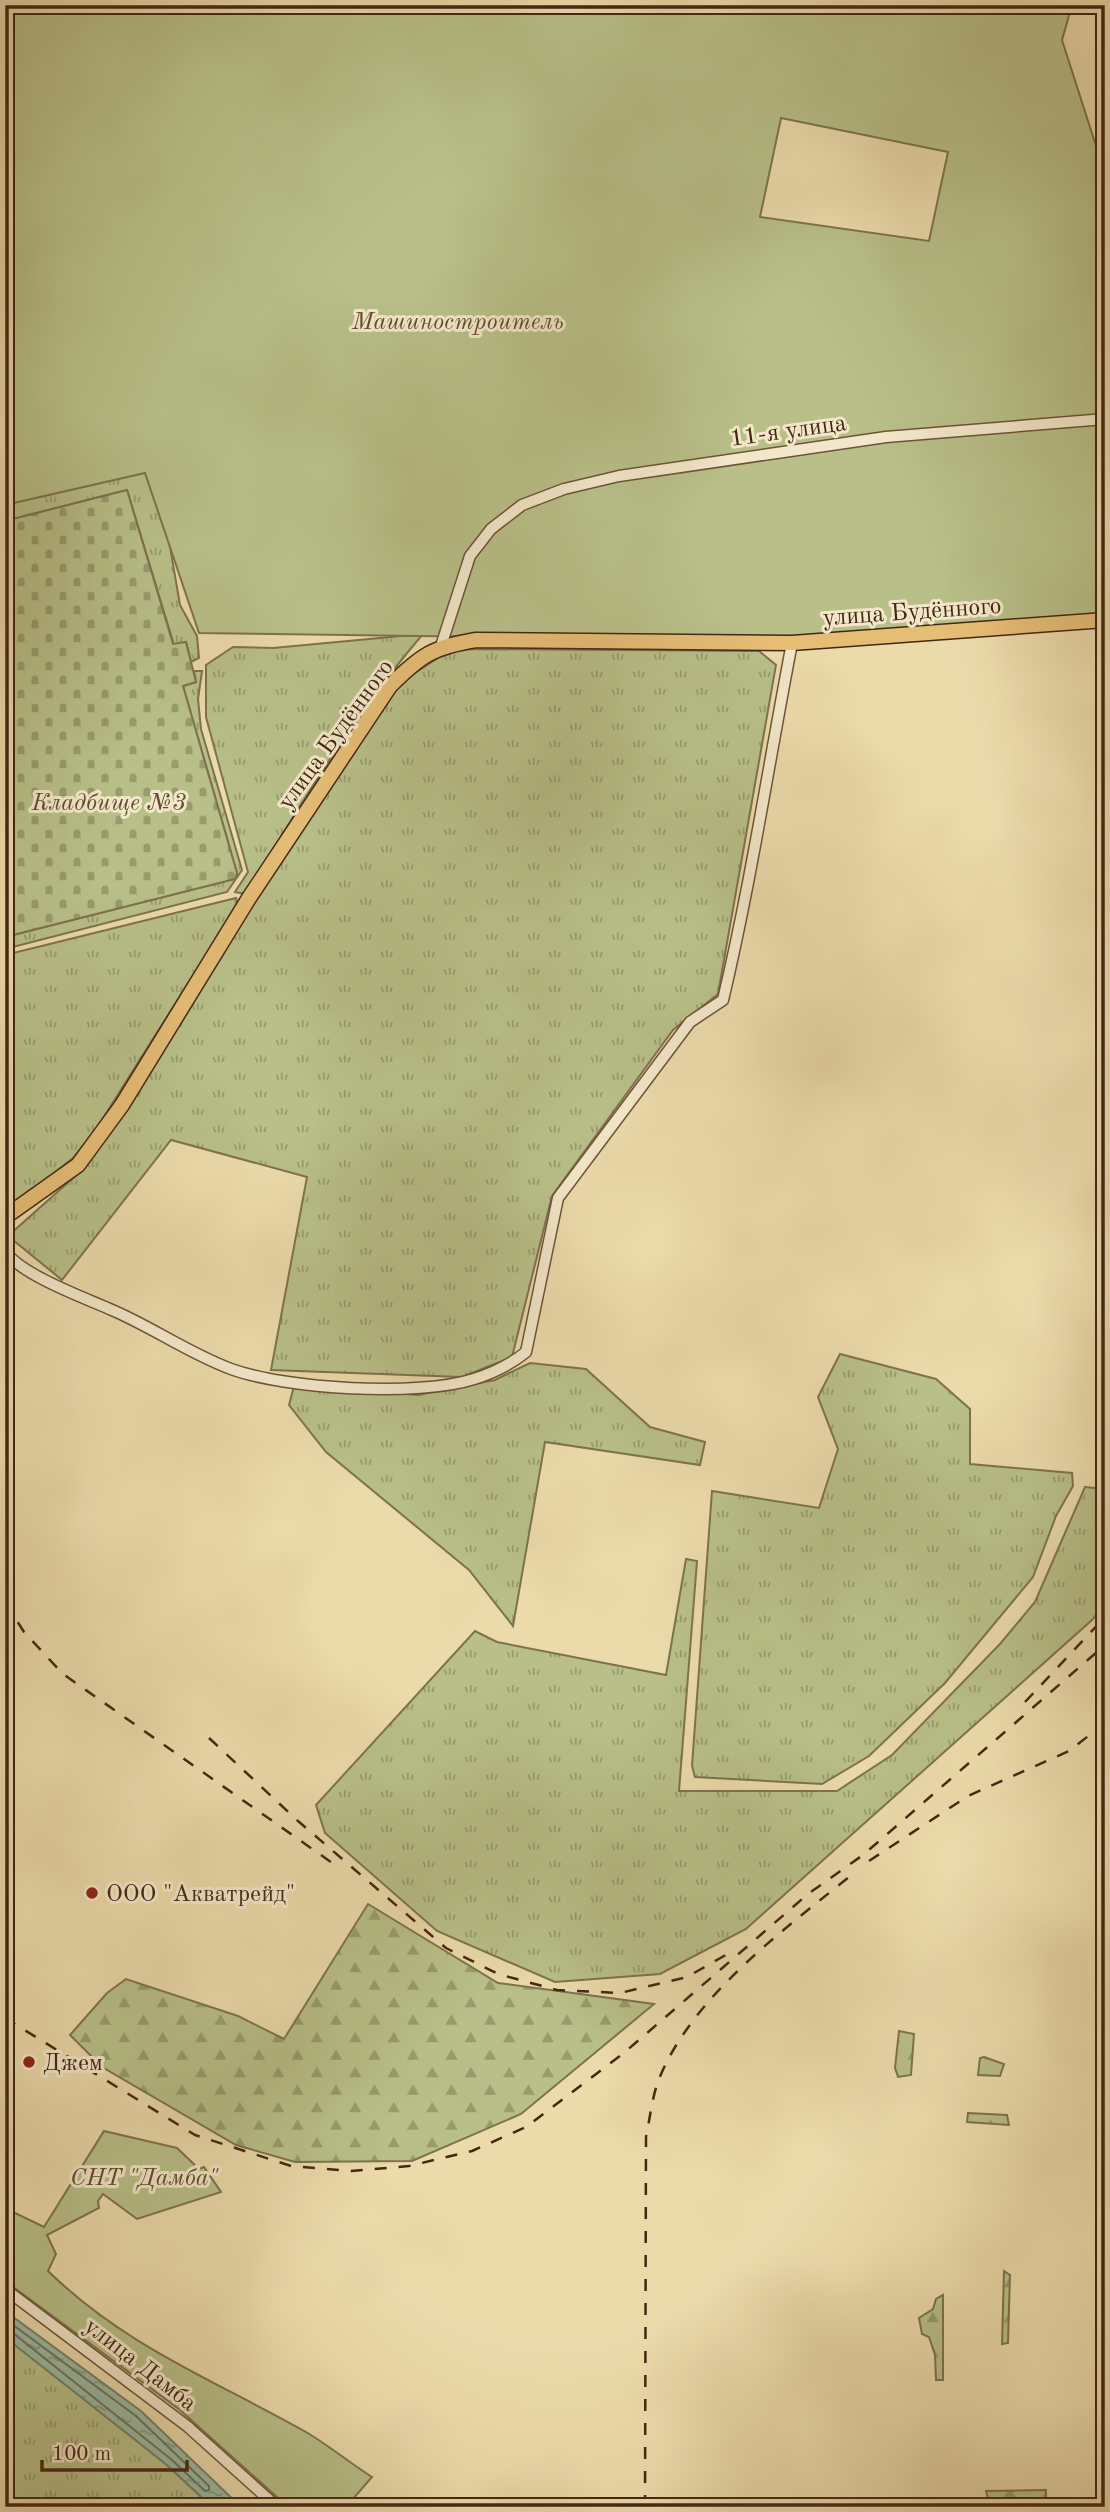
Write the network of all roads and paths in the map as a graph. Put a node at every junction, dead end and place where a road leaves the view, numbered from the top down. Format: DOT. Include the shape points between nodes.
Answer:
graph roads {
  1 [pos="1105,419"];
  2 [pos="1105,620"];
  3 [pos="792,643"];
  4 [pos="441,646"];
  5 [pos="5,1217"];
  6 [pos="5,1251"];
  7 [pos="5,2289"];
  8 [pos="277,2507"];
  1 -- 4 [label="street, 11-я улица" via="886,437 619,476 564,489 522,505 491,529 470,556"];
  2 -- 3 [label="main road, улица Будённого"];
  3 -- 4 [label="main road, улица Будённого" via="476,640"];
  3 -- 6 [label="street" via="723,1000 690,1023 558,1198 526,1352 510,1365 473,1380 432,1387 268,1380 230,1368 48,1282"];
  4 -- 5 [label="main road, улица Будённого" via="390,686 78,1165"];
  7 -- 8 [label="street, улица Дамба" via="187,2426"];
}
